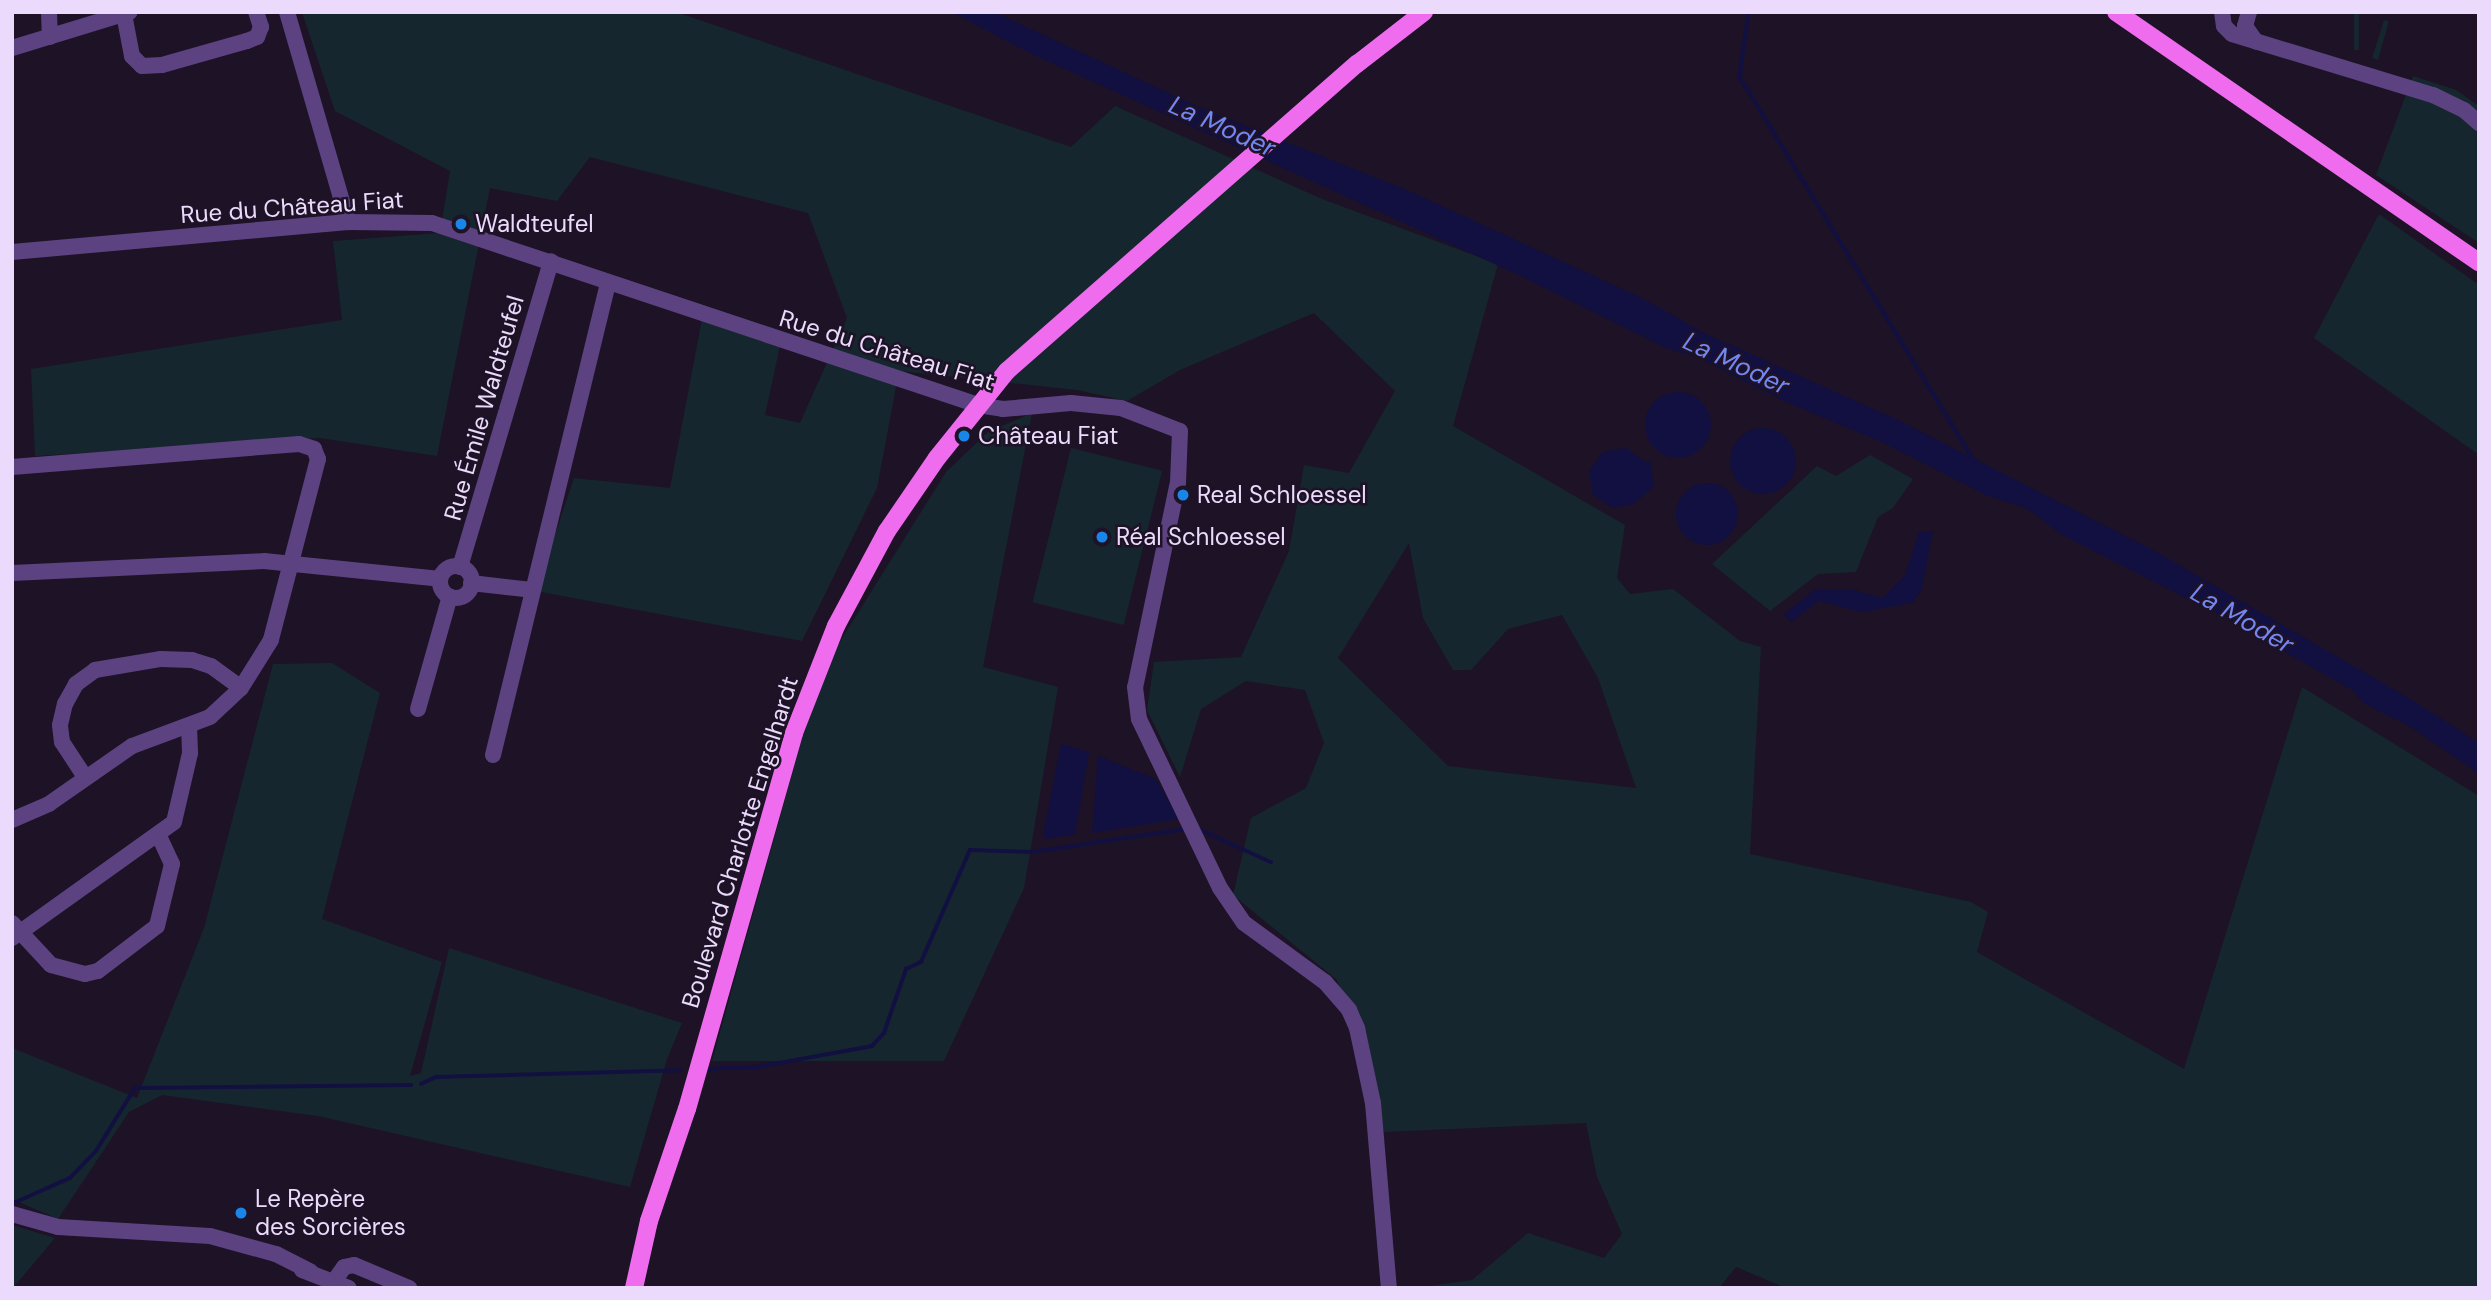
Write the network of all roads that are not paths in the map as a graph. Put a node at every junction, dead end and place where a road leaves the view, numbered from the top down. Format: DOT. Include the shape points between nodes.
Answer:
graph roads {
  1 [pos="49,12"];
  2 [pos="256,12"];
  3 [pos="287,12"];
  4 [pos="1424,12"];
  5 [pos="2116,12"];
  6 [pos="2222,12"];
  7 [pos="2249,12"];
  8 [pos="127,13"];
  9 [pos="50,37"];
  10 [pos="2256,42"];
  11 [pos="12,48"];
  12 [pos="2479,123"];
  13 [pos="348,222"];
  14 [pos="12,252"];
  15 [pos="551,261"];
  16 [pos="2479,262"];
  17 [pos="608,283"];
  18 [pos="978,405"];
  19 [pos="12,467"];
  20 [pos="290,562"];
  21 [pos="460,567"];
  22 [pos="12,573"];
  23 [pos="440,579"];
  24 [pos="471,583"];
  25 [pos="532,590"];
  26 [pos="450,596"];
  27 [pos="241,688"];
  28 [pos="418,709"];
  29 [pos="189,727"];
  30 [pos="493,755"];
  31 [pos="85,777"];
  32 [pos="12,820"];
  33 [pos="159,836"];
  34 [pos="15,931"];
  35 [pos="12,1214"];
  36 [pos="643,1248"];
  37 [pos="341,1285"];
  38 [pos="409,1288"];
  39 [pos="626,1288"];
  40 [pos="634,1288"];
  41 [pos="1388,1288"];
  1 -- 9 [label="street"];
  2 -- 8 [label="street" via="261,27 257,37 162,65 142,66 132,56"];
  3 -- 13 [label="street"];
  4 -- 18 [label="main road, Boulevard Charlotte Engelhardt" via="1073,310 1028,342"];
  5 -- 16 [label="main road"];
  6 -- 10 [label="street" via="2224,26 2232,34"];
  7 -- 10 [label="street" via="2245,26"];
  8 -- 9 [label="street"];
  9 -- 11 [label="street"];
  10 -- 12 [label="street" via="2433,95"];
  13 -- 14 [label="street, Rue du Château Fiat"];
  13 -- 15 [label="street, Rue du Château Fiat" via="432,223"];
  15 -- 17 [label="street, Rue du Château Fiat"];
  15 -- 21 [label="street, Rue Émile Waldteufel"];
  17 -- 18 [label="street, Rue du Château Fiat"];
  17 -- 25 [label="street"];
  18 -- 36 [label="main road, Boulevard Charlotte Engelhardt" via="910,496 863,572 806,699"];
  18 -- 41 [label="street, Rue du Château Fiat" via="1003,409 1070,403 1121,408 1180,431 1178,482 1135,687 1139,719 1220,888 1244,923 1334,991 1357,1028 1373,1104"];
  19 -- 20 [label="street" via="306,444 316,452 317,466"];
  20 -- 22 [label="street"];
  20 -- 23 [label="street"];
  20 -- 27 [label="street" via="271,640"];
  21 -- 23 [label="street" via="445,570"];
  21 -- 24 [label="street" via="470,575"];
  23 -- 26 [label="street"];
  24 -- 25 [label="street"];
  24 -- 26 [label="street" via="464,595"];
  25 -- 30 [label="street"];
  26 -- 28 [label="street"];
  27 -- 29 [label="street" via="210,717"];
  27 -- 31 [label="street" via="211,666 192,660 161,659 95,670 76,684 60,725 62,742"];
  29 -- 31 [label="street" via="132,746"];
  29 -- 33 [label="street" via="190,753 180,810"];
  31 -- 32 [label="street" via="49,804"];
  33 -- 34 [label="street"];
  33 -- 34 [label="street" via="172,864 157,926 98,971 85,974 51,965"];
  35 -- 37 [label="street" via="58,1227 221,1238 288,1259"];
  36 -- 39 [label="main road, Boulevard Charlotte Engelhardt"];
  36 -- 40 [label="main road, Boulevard Charlotte Engelhardt"];
  37 -- 38 [label="street" via="344,1267 354,1265"];
}
